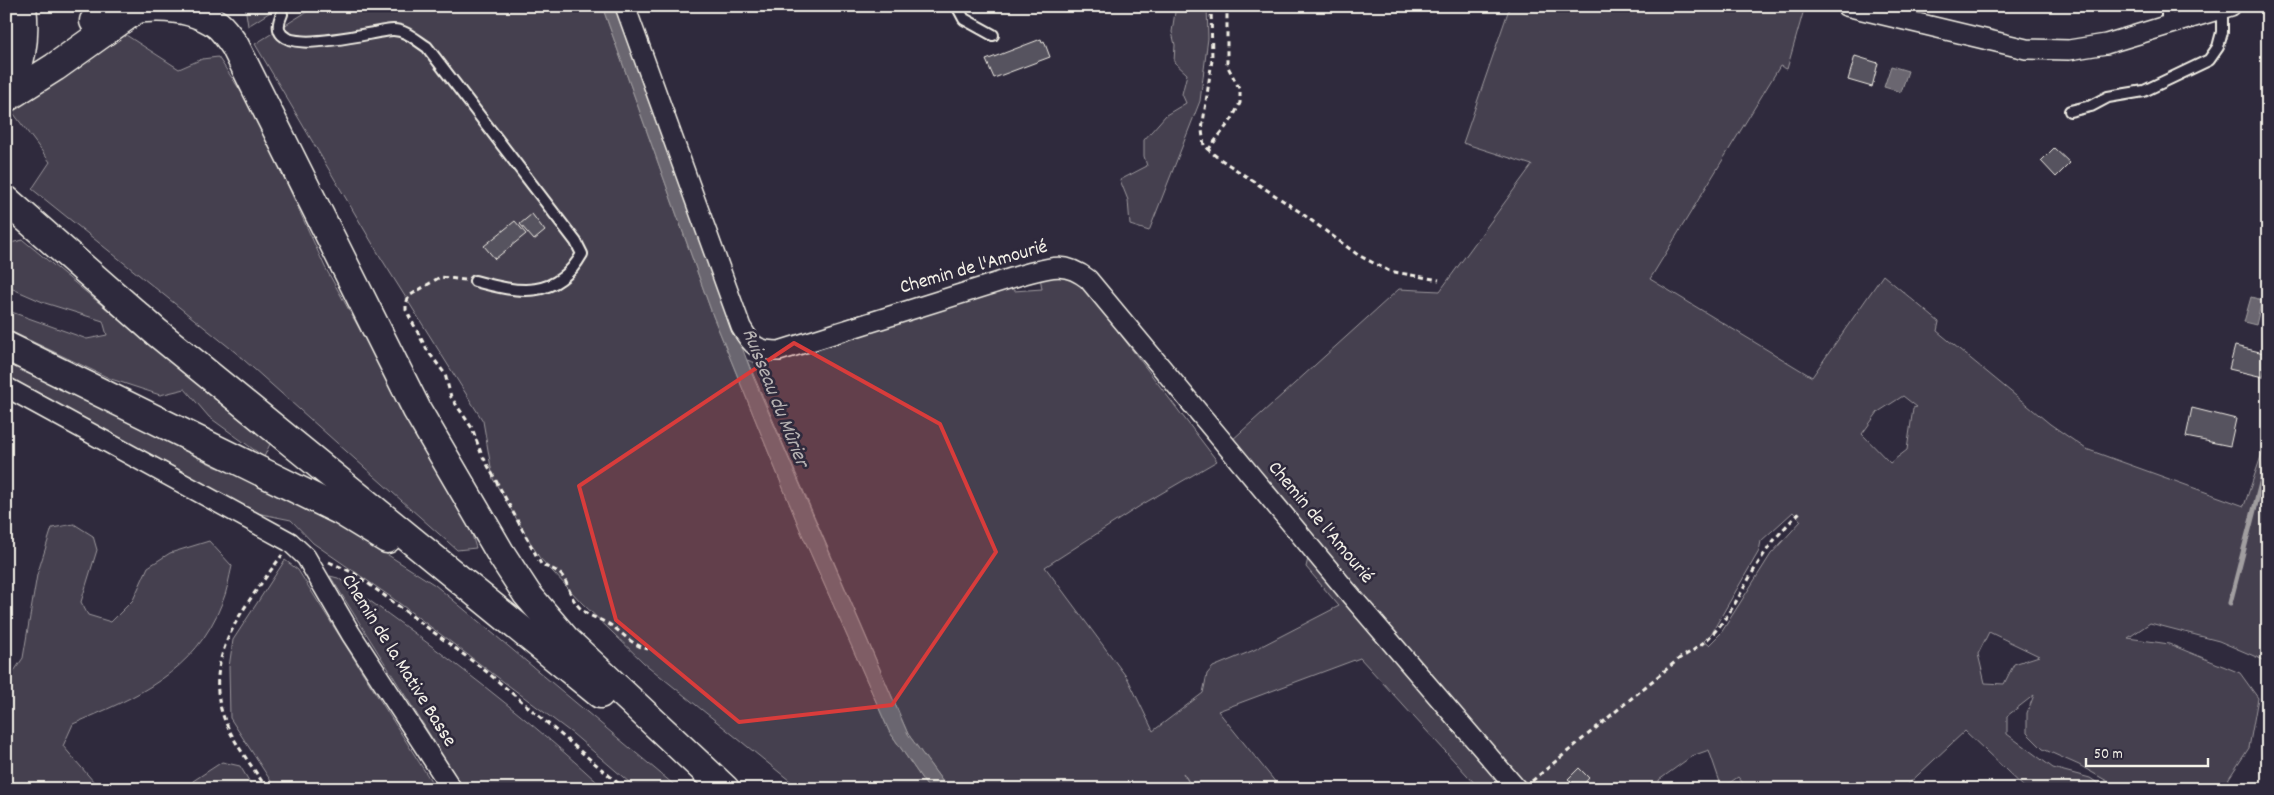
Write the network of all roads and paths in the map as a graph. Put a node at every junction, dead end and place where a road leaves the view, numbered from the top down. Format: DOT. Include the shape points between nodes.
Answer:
graph roads {
  1 [pos="22,6"];
  2 [pos="226,6"];
  3 [pos="625,6"];
  4 [pos="957,6"];
  5 [pos="1211,6"];
  6 [pos="1227,6"];
  7 [pos="1846,6"];
  8 [pos="2167,6"];
  9 [pos="2227,7"];
  10 [pos="121,10"];
  11 [pos="282,14"];
  12 [pos="2166,25"];
  13 [pos="993,36"];
  14 [pos="235,46"];
  15 [pos="9,87"];
  16 [pos="2070,111"];
  17 [pos="1208,150"];
  18 [pos="6,200"];
  19 [pos="1439,280"];
  20 [pos="475,281"];
  21 [pos="6,346"];
  22 [pos="6,387"];
  23 [pos="1802,510"];
  24 [pos="290,542"];
  25 [pos="306,557"];
  26 [pos="648,649"];
  27 [pos="670,751"];
  28 [pos="1524,786"];
  29 [pos="267,789"];
  30 [pos="452,789"];
  31 [pos="625,789"];
  32 [pos="718,789"];
  33 [pos="725,789"];
  1 -- 15 [label="main road" via="25,30"];
  2 -- 14 [label="main road"];
  3 -- 28 [label="street, Chemin de l'Amourié" via="741,327 749,341 763,351 779,351 1054,266 1077,270 1088,279 1347,591"];
  4 -- 13 [label="lane" via="964,19"];
  5 -- 17 [label="path" via="1212,60 1202,130 1204,146"];
  6 -- 17 [label="path" via="1227,65 1240,90 1240,103"];
  7 -- 12 [label="street" via="2026,49 2069,50 2106,44"];
  8 -- 12 [label="lane"];
  9 -- 12 [label="street"];
  9 -- 16 [label="lane" via="2218,47 2209,60 2144,91 2108,97 2091,106"];
  10 -- 14 [label="main road" via="167,7 199,15 218,25"];
  10 -- 15 [label="main road"];
  10 -- 15 [label="main road" via="56,67"];
  11 -- 20 [label="lane" via="278,21 280,32 292,42 314,43 394,30 408,34 427,47 582,254 550,287 513,290"];
  14 -- 33 [label="main road" via="417,410 527,594 566,640"];
  17 -- 19 [label="path" via="1358,255 1389,271"];
  18 -- 27 [label="main road" via="155,331"];
  20 -- 26 [label="path" via="440,278 409,296 406,310 412,327 445,374 451,397 472,428 481,453 542,566 562,574 570,595 590,617 608,624 636,647"];
  21 -- 27 [label="main road" via="366,526"];
  22 -- 24 [label="street, Chemin de la Mative Basse"];
  23 -- 28 [label="path" via="1767,549 1718,631 1699,648 1680,658"];
  24 -- 25 [label="street, Chemin de la Mative Basse"];
  24 -- 29 [label="path" via="232,626 222,653 219,680 221,709 232,736"];
  25 -- 30 [label="street, Chemin de la Mative Basse" via="351,634"];
  25 -- 31 [label="path" via="330,562 354,573 487,672"];
  27 -- 32 [label="main road"];
}
